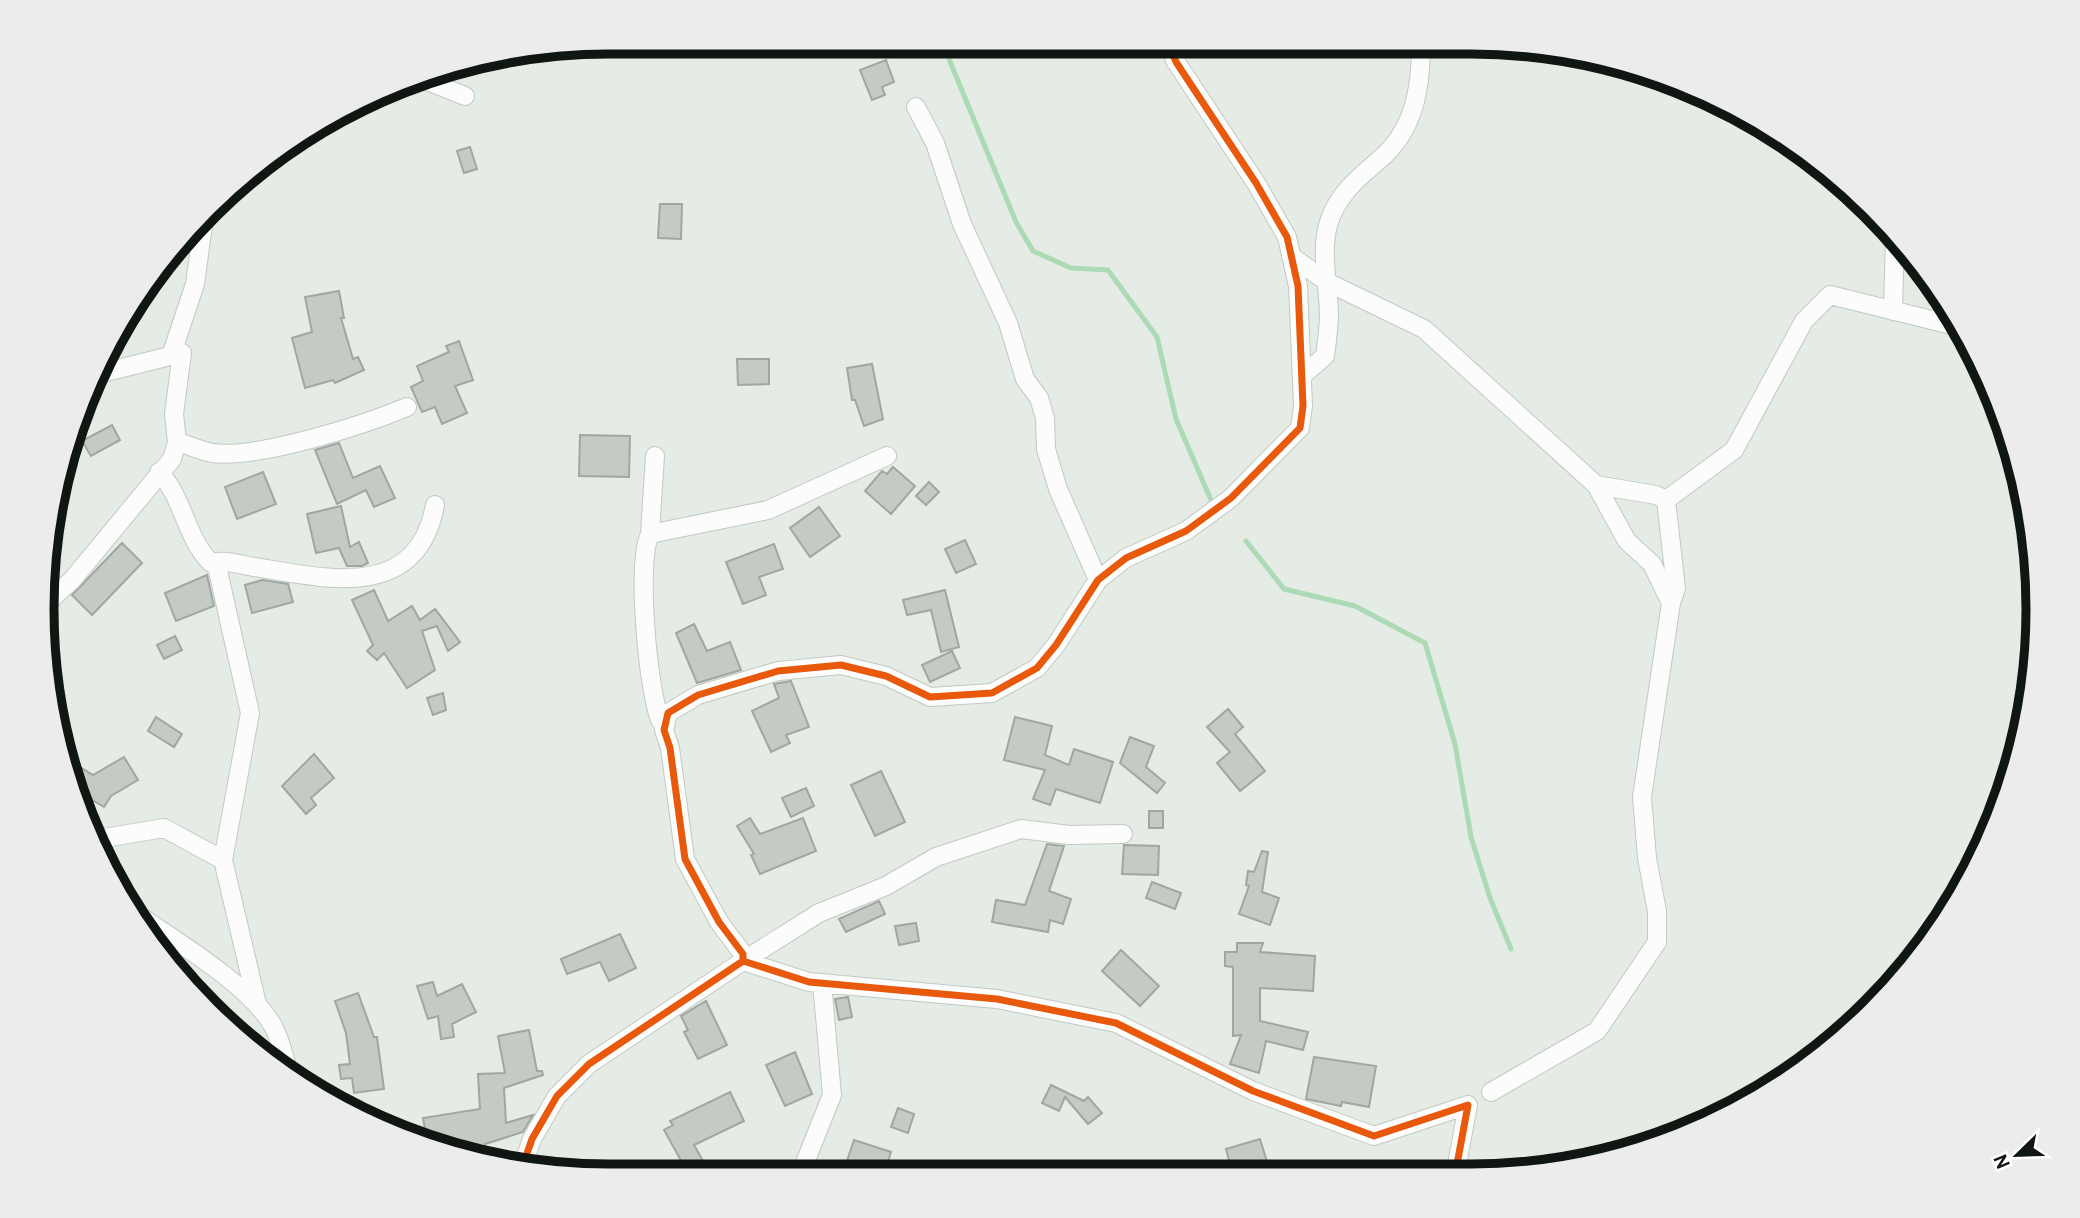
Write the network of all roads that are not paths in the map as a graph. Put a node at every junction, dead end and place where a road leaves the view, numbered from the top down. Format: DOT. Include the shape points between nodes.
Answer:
graph roads {
  1 [pos="1174,54"];
  2 [pos="1420,54"];
  3 [pos="433,83"];
  4 [pos="465,96"];
  5 [pos="916,107"];
  6 [pos="202,233"];
  7 [pos="1895,251"];
  8 [pos="1291,256"];
  9 [pos="1327,282"];
  10 [pos="1893,311"];
  11 [pos="1946,324"];
  12 [pos="182,354"];
  13 [pos="108,372"];
  14 [pos="1303,375"];
  15 [pos="407,407"];
  16 [pos="177,442"];
  17 [pos="655,456"];
  18 [pos="887,456"];
  19 [pos="159,472"];
  20 [pos="1596,485"];
  21 [pos="1666,500"];
  22 [pos="435,505"];
  23 [pos="650,534"];
  24 [pos="216,562"];
  25 [pos="1098,580"];
  26 [pos="54,596"];
  27 [pos="1671,603"];
  28 [pos="665,719"];
  29 [pos="1123,834"];
  30 [pos="104,838"];
  31 [pos="223,860"];
  32 [pos="154,926"];
  33 [pos="743,961"];
  34 [pos="822,983"];
  35 [pos="257,1004"];
  36 [pos="284,1058"];
  37 [pos="1491,1092"];
  38 [pos="526,1157"];
  39 [pos="804,1164"];
  40 [pos="1457,1164"];
  1 -- 8 [label="street" via="1256,183 1287,237"];
  2 -- 9 [label="street" via="1418,98 1408,125 1382,158 1341,196 1328,223"];
  3 -- 4 [label="street"];
  5 -- 25 [label="street" via="935,143 962,224 1008,323 1025,379 1039,398 1046,449 1058,489"];
  6 -- 12 [label="street" via="195,284 173,350"];
  7 -- 10 [label="street"];
  8 -- 9 [label="street"];
  8 -- 14 [label="street" via="1298,286"];
  9 -- 14 [label="street" via="1325,356"];
  9 -- 20 [label="street" via="1424,330"];
  10 -- 11 [label="street"];
  10 -- 21 [label="street" via="1830,295 1804,321 1734,450"];
  12 -- 13 [label="street"];
  12 -- 16 [label="street" via="174,414"];
  14 -- 25 [label="street" via="1300,428 1231,498 1186,531 1126,558"];
  15 -- 16 [label="street" via="366,424 256,450 214,453"];
  16 -- 19 [label="street" via="172,459"];
  17 -- 23 [label="street"];
  18 -- 23 [label="street" via="768,510"];
  19 -- 24 [label="street" via="172,485 197,549 211,563"];
  19 -- 26 [label="street"];
  20 -- 21 [label="street"];
  20 -- 27 [label="street" via="1627,541 1652,564"];
  21 -- 27 [label="street" via="1676,587"];
  22 -- 24 [label="street" via="431,529 407,558 380,575 341,581"];
  23 -- 28 [label="street" via="645,585 650,684 660,720"];
  24 -- 31 [label="street" via="250,713"];
  25 -- 28 [label="street" via="1037,668 992,693 930,697 886,676 841,665 778,671 698,695 681,702"];
  27 -- 37 [label="street" via="1642,797 1657,942 1597,1031"];
  28 -- 33 [label="street" via="685,859"];
  29 -- 33 [label="street" via="1069,835 1021,829 936,856 886,886 818,914"];
  30 -- 31 [label="street" via="164,828"];
  31 -- 35 [label="street"];
  32 -- 35 [label="street"];
  33 -- 34 [label="street"];
  33 -- 38 [label="street" via="589,1064 557,1096"];
  34 -- 39 [label="street" via="832,1095"];
  34 -- 40 [label="street" via="996,999 1116,1023 1254,1091 1374,1136 1468,1105"];
  35 -- 36 [label="street" via="275,1029"];
}
